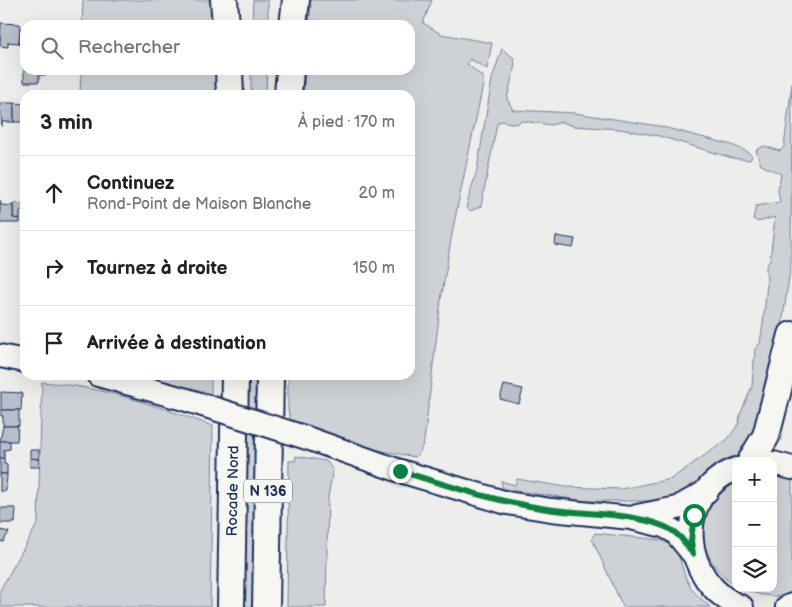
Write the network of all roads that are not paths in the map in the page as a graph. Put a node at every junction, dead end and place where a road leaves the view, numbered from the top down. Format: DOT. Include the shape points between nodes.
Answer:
graph roads {
  1 [pos="224,0"];
  2 [pos="243,0"];
  3 [pos="278,0"];
  4 [pos="296,0"];
  5 [pos="226,20"];
  6 [pos="242,20"];
  7 [pos="277,20"];
  8 [pos="294,20"];
  9 [pos="229,75"];
  10 [pos="241,75"];
  11 [pos="276,75"];
  12 [pos="290,75"];
  13 [pos="230,90"];
  14 [pos="241,90"];
  15 [pos="276,90"];
  16 [pos="288,90"];
  17 [pos="792,334"];
  18 [pos="0,356"];
  19 [pos="20,360"];
  20 [pos="116,380"];
  21 [pos="234,380"];
  22 [pos="270,380"];
  23 [pos="753,457"];
  24 [pos="777,465"];
  25 [pos="792,468"];
  26 [pos="732,471"];
  27 [pos="707,491"];
  28 [pos="631,518"];
  29 [pos="693,554"];
  30 [pos="792,605"];
  31 [pos="231,607"];
  32 [pos="266,607"];
  33 [pos="742,607"];
  34 [pos="787,607"];
  1 -- 5 [label="highway"];
  2 -- 6 [label="highway"];
  3 -- 7 [label="highway"];
  4 -- 8 [label="highway"];
  9 -- 13 [label="highway"];
  10 -- 14 [label="highway"];
  11 -- 15 [label="highway"];
  12 -- 16 [label="highway"];
  17 -- 23 [label="highway" via="766,436"];
  18 -- 19 [label="main road"];
  20 -- 28 [label="main road, bridge" via="499,501"];
  21 -- 31 [label="highway, Rocade Nord / N 136"];
  22 -- 32 [label="highway, N 136"];
  24 -- 25 [label="main road"];
  26 -- 27 [label="main road"];
  27 -- 28 [label="main road" via="677,508"];
  27 -- 29 [label="main road" via="694,515"];
  28 -- 29 [label="main road" via="676,532"];
  29 -- 33 [label="main road" via="710,586"];
  30 -- 34 [label="main road"];
}
